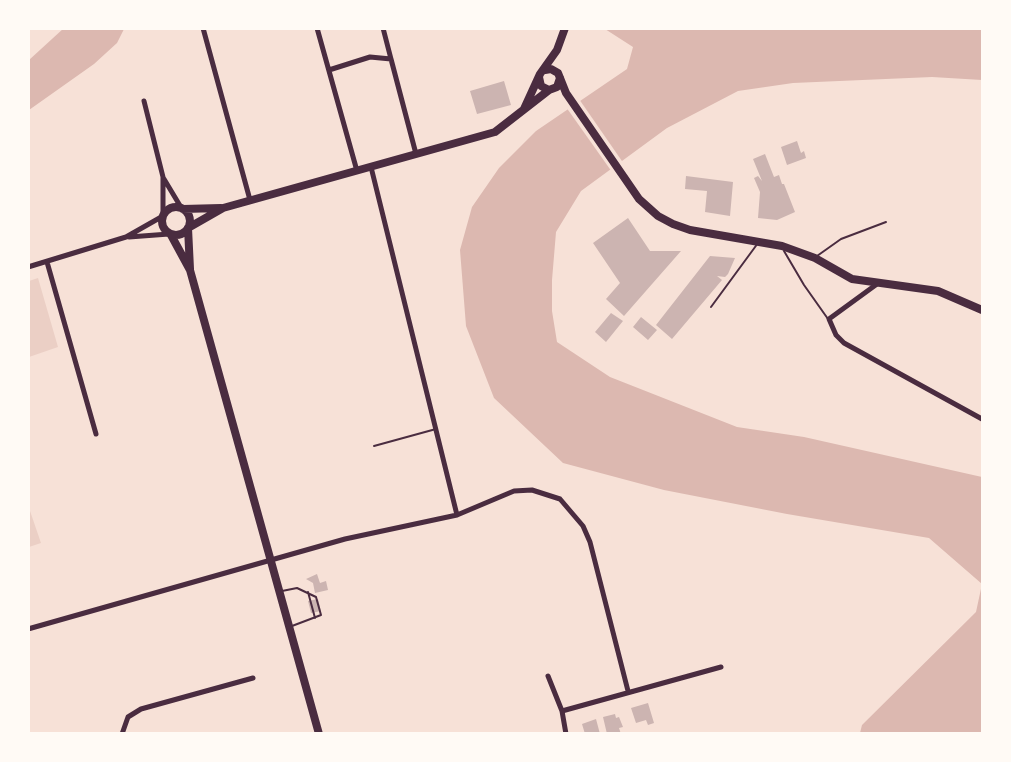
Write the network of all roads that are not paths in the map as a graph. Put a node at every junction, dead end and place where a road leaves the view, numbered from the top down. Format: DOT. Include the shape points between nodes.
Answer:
graph roads {
  1 [pos="203,28"];
  2 [pos="317,28"];
  3 [pos="383,28"];
  4 [pos="565,28"];
  5 [pos="557,50"];
  6 [pos="391,59"];
  7 [pos="329,70"];
  8 [pos="545,70"];
  9 [pos="559,76"];
  10 [pos="539,77"];
  11 [pos="552,89"];
  12 [pos="566,93"];
  13 [pos="144,101"];
  14 [pos="524,110"];
  15 [pos="416,154"];
  16 [pos="371,167"];
  17 [pos="357,171"];
  18 [pos="163,177"];
  19 [pos="250,200"];
  20 [pos="223,208"];
  21 [pos="183,209"];
  22 [pos="163,215"];
  23 [pos="886,222"];
  24 [pos="188,228"];
  25 [pos="170,234"];
  26 [pos="126,237"];
  27 [pos="760,241"];
  28 [pos="782,246"];
  29 [pos="815,258"];
  30 [pos="47,262"];
  31 [pos="28,267"];
  32 [pos="190,270"];
  33 [pos="877,284"];
  34 [pos="711,307"];
  35 [pos="982,310"];
  36 [pos="829,319"];
  37 [pos="982,419"];
  38 [pos="435,429"];
  39 [pos="96,434"];
  40 [pos="374,446"];
  41 [pos="457,515"];
  42 [pos="270,560"];
  43 [pos="279,592"];
  44 [pos="308,592"];
  45 [pos="315,618"];
  46 [pos="289,627"];
  47 [pos="28,629"];
  48 [pos="722,667"];
  49 [pos="548,676"];
  50 [pos="253,678"];
  51 [pos="628,691"];
  52 [pos="562,711"];
  53 [pos="122,734"];
  54 [pos="319,734"];
  55 [pos="566,734"];
  1 -- 19 [label="street"];
  2 -- 7 [label="street"];
  3 -- 6 [label="street"];
  4 -- 5 [label="main road"];
  5 -- 8 [label="main road"];
  5 -- 9 [label="main road"];
  6 -- 7 [label="street" via="370,57"];
  6 -- 15 [label="street"];
  7 -- 17 [label="street"];
  8 -- 9 [label="main road" via="554,70"];
  8 -- 10 [label="main road"];
  9 -- 11 [label="main road"];
  9 -- 12 [label="main road"];
  10 -- 11 [label="main road" via="542,86"];
  10 -- 14 [label="main road"];
  11 -- 12 [label="main road"];
  11 -- 14 [label="main road"];
  12 -- 27 [label="main road" via="639,199 658,216 690,230"];
  13 -- 18 [label="street"];
  14 -- 15 [label="main road" via="495,132"];
  15 -- 16 [label="main road"];
  16 -- 17 [label="main road"];
  16 -- 38 [label="street"];
  17 -- 19 [label="main road"];
  18 -- 21 [label="street"];
  18 -- 22 [label="street"];
  19 -- 20 [label="main road"];
  20 -- 21 [label="main road"];
  20 -- 24 [label="main road"];
  21 -- 22 [label="main road" via="170,208"];
  21 -- 24 [label="main road" via="189,217"];
  22 -- 25 [label="main road" via="163,226"];
  22 -- 26 [label="street"];
  23 -- 29 [label="lane" via="841,239"];
  24 -- 25 [label="main road" via="180,235"];
  24 -- 32 [label="main road"];
  25 -- 26 [label="street"];
  25 -- 32 [label="main road"];
  26 -- 30 [label="street"];
  27 -- 28 [label="main road"];
  27 -- 34 [label="lane"];
  28 -- 29 [label="main road"];
  28 -- 36 [label="lane"];
  29 -- 33 [label="main road" via="852,279"];
  30 -- 31 [label="street"];
  30 -- 39 [label="street"];
  32 -- 42 [label="main road"];
  33 -- 35 [label="main road" via="938,291"];
  33 -- 36 [label="street"];
  36 -- 37 [label="street" via="836,336 844,343"];
  38 -- 40 [label="lane"];
  38 -- 41 [label="street"];
  41 -- 42 [label="street"];
  41 -- 51 [label="street" via="514,491 532,490 560,499 572,510 590,542"];
  42 -- 43 [label="main road"];
  42 -- 47 [label="street"];
  43 -- 44 [label="lane" via="297,588"];
  43 -- 46 [label="main road"];
  44 -- 45 [label="lane"];
  44 -- 45 [label="lane" via="316,597 321,615"];
  45 -- 46 [label="lane"];
  46 -- 54 [label="main road"];
  48 -- 51 [label="street"];
  49 -- 52 [label="street"];
  50 -- 53 [label="street" via="141,709 128,717"];
  51 -- 52 [label="street"];
  52 -- 55 [label="street"];
}
